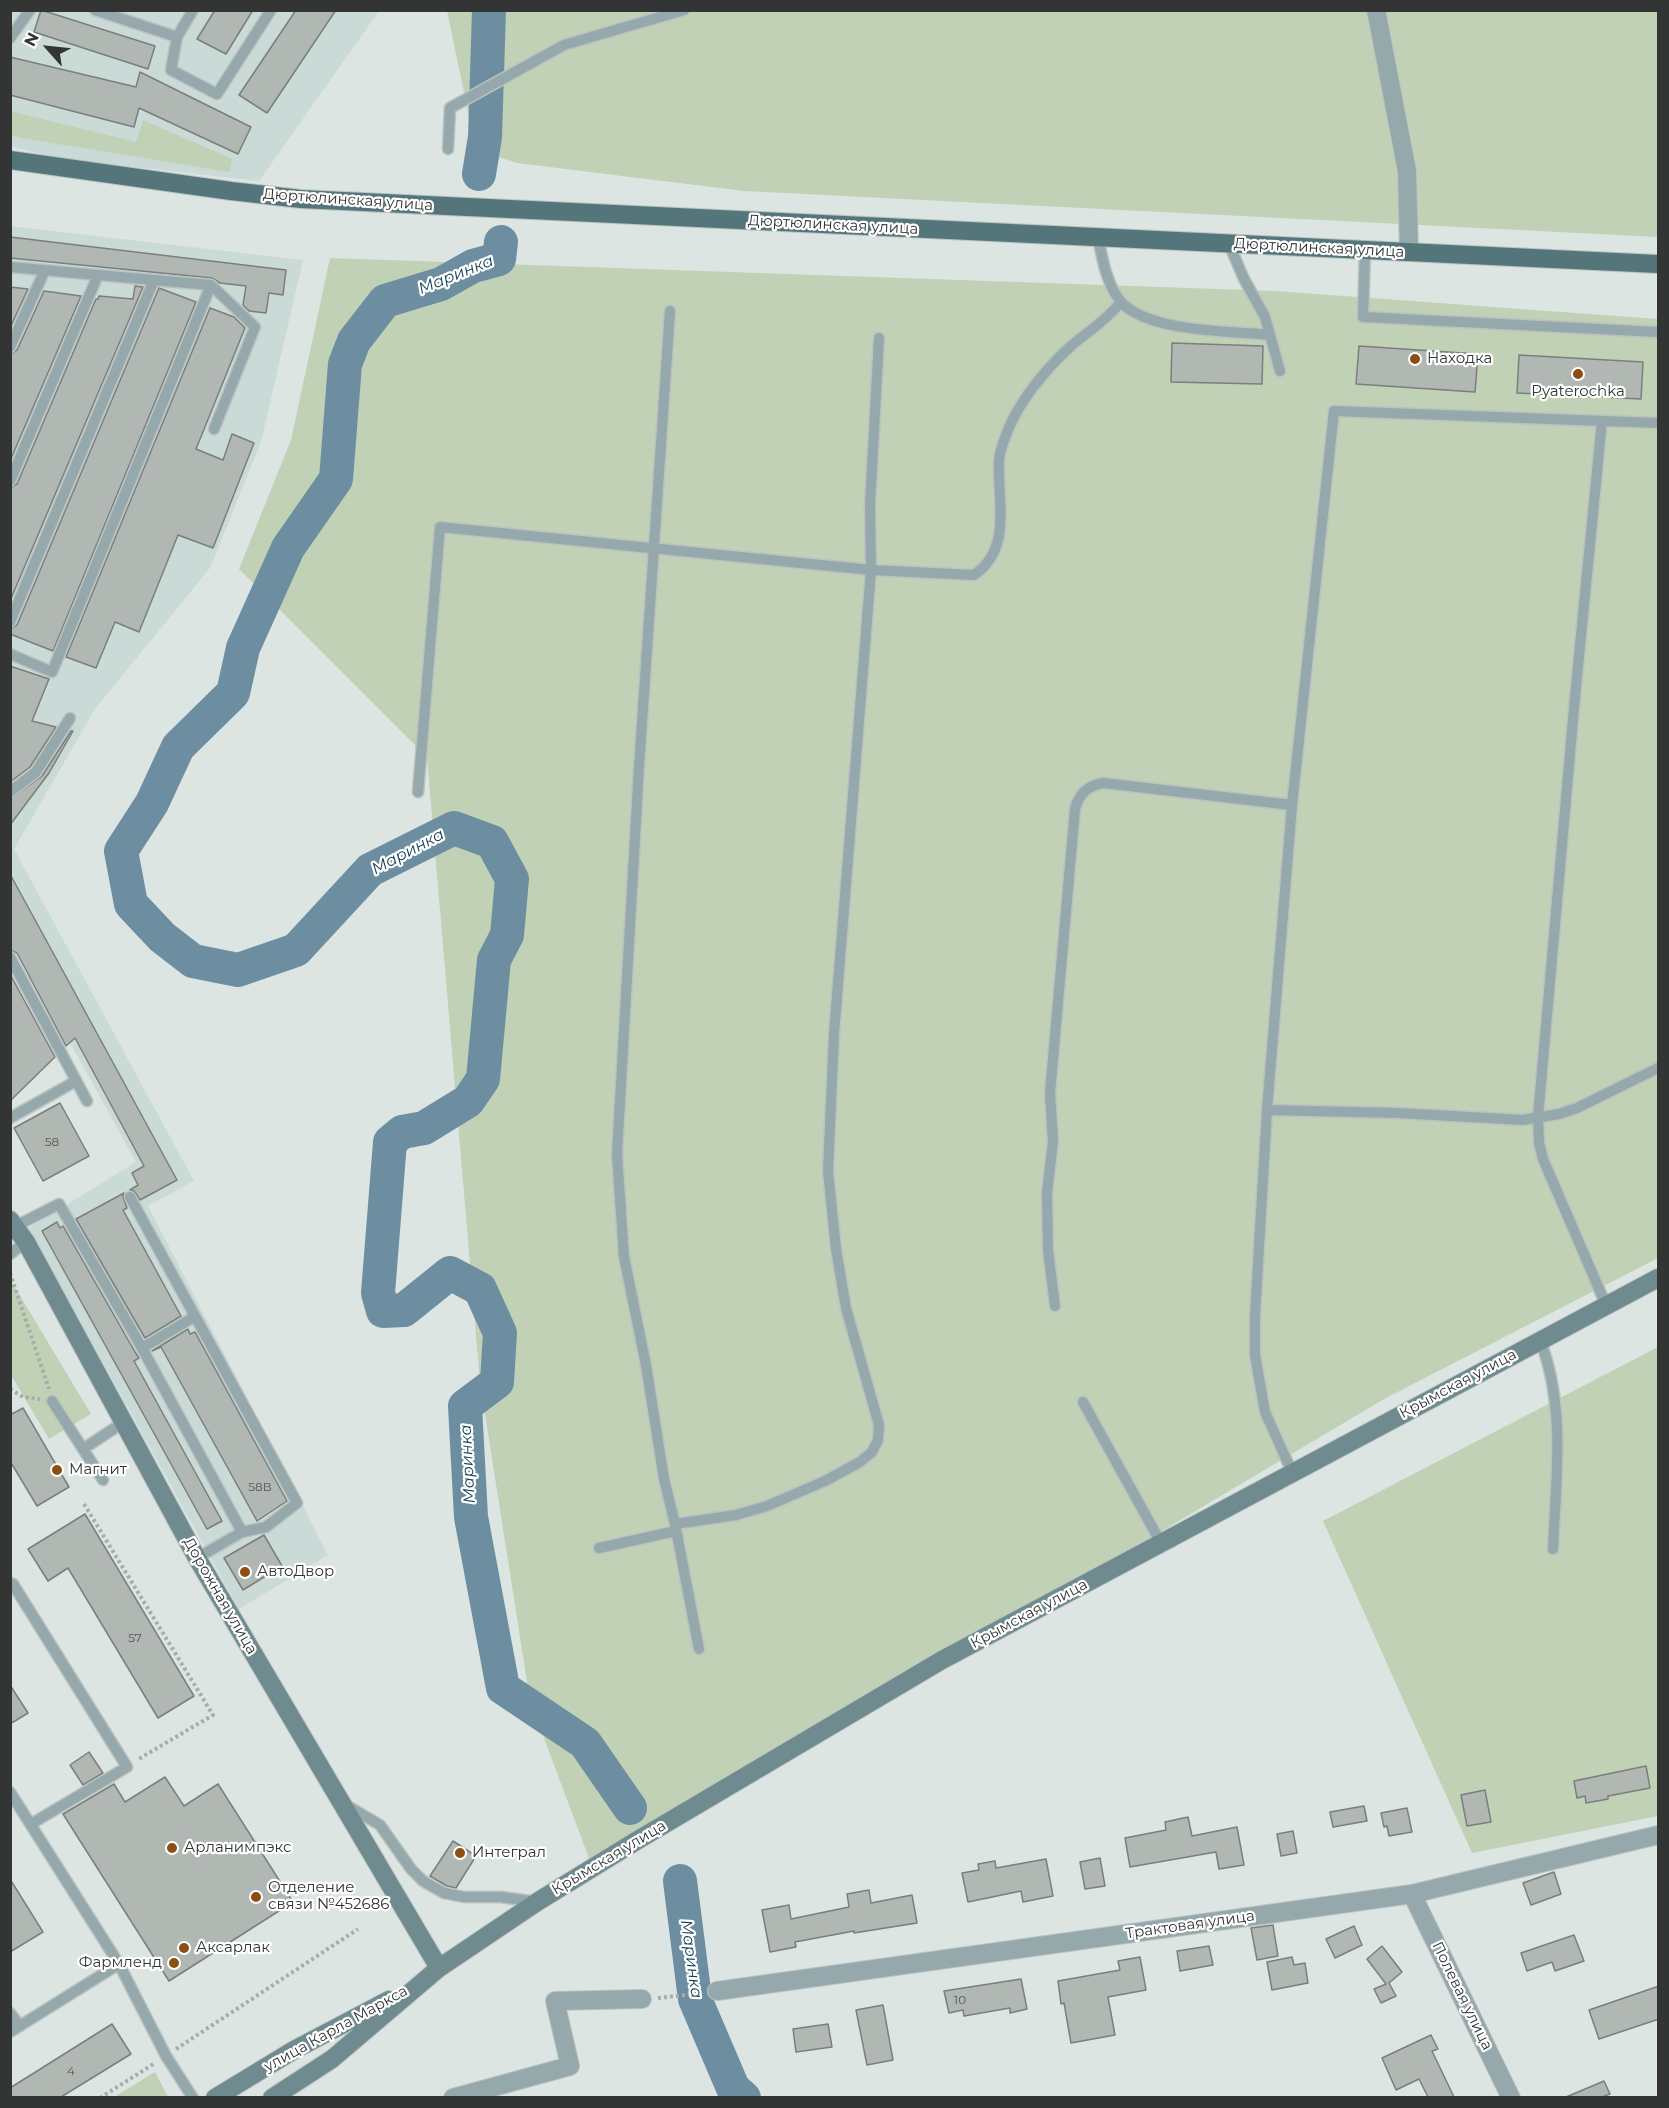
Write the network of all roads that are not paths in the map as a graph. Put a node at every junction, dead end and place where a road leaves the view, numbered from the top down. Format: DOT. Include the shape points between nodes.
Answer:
graph roads {
  1 [pos="30,10"];
  2 [pos="95,10"];
  3 [pos="193,10"];
  4 [pos="272,10"];
  5 [pos="684,10"];
  6 [pos="1376,10"];
  7 [pos="112,12"];
  8 [pos="177,37"];
  9 [pos="10,38"];
  10 [pos="447,149"];
  11 [pos="10,160"];
  12 [pos="1098,237"];
  13 [pos="1229,244"];
  14 [pos="1365,250"];
  15 [pos="1409,252"];
  16 [pos="1659,264"];
  17 [pos="10,267"];
  18 [pos="45,270"];
  19 [pos="98,275"];
  20 [pos="153,280"];
  21 [pos="211,285"];
  22 [pos="1121,302"];
  23 [pos="670,311"];
  24 [pos="1659,332"];
  25 [pos="1270,335"];
  26 [pos="879,338"];
  27 [pos="10,347"];
  28 [pos="1280,371"];
  29 [pos="1602,421"];
  30 [pos="1659,423"];
  31 [pos="214,429"];
  32 [pos="10,480"];
  33 [pos="655,549"];
  34 [pos="871,570"];
  35 [pos="10,622"];
  36 [pos="10,654"];
  37 [pos="70,718"];
  38 [pos="10,792"];
  39 [pos="418,792"];
  40 [pos="1292,805"];
  41 [pos="10,957"];
  42 [pos="1659,1068"];
  43 [pos="76,1081"];
  44 [pos="87,1101"];
  45 [pos="1267,1110"];
  46 [pos="1538,1117"];
  47 [pos="10,1118"];
  48 [pos="130,1197"];
  49 [pos="12,1223"];
  50 [pos="26,1242"];
  51 [pos="10,1254"];
  52 [pos="1659,1278"];
  53 [pos="1606,1305"];
  54 [pos="1055,1306"];
  55 [pos="194,1317"];
  56 [pos="1540,1340"];
  57 [pos="142,1348"];
  58 [pos="52,1401"];
  59 [pos="1083,1402"];
  60 [pos="124,1422"];
  61 [pos="83,1449"];
  62 [pos="1292,1473"];
  63 [pos="103,1480"];
  64 [pos="676,1527"];
  65 [pos="242,1532"];
  66 [pos="1161,1543"];
  67 [pos="599,1548"];
  68 [pos="1553,1549"];
  69 [pos="197,1558"];
  70 [pos="10,1583"];
  71 [pos="699,1649"];
  72 [pos="10,1792"];
  73 [pos="342,1803"];
  74 [pos="31,1824"];
  75 [pos="1659,1835"];
  76 [pos="1412,1894"];
  77 [pos="537,1902"];
  78 [pos="118,1964"];
  79 [pos="439,1968"];
  80 [pos="420,1983"];
  81 [pos="717,1991"];
  82 [pos="642,1999"];
  83 [pos="10,2013"];
  84 [pos="20,2026"];
  85 [pos="10,2032"];
  86 [pos="193,2097"];
  87 [pos="215,2097"];
  88 [pos="272,2097"];
  89 [pos="453,2097"];
  90 [pos="1511,2097"];
  1 -- 9 [label="lane"];
  2 -- 7 [label="lane"];
  3 -- 8 [label="lane"];
  4 -- 8 [label="lane" via="217,94 171,70"];
  5 -- 10 [label="lane" via="564,45 450,108"];
  6 -- 15 [label="street" via="1407,171"];
  7 -- 8 [label="lane"];
  11 -- 12 [label="main road, Дюртюлинская улица" via="301,199"];
  12 -- 13 [label="main road, Дюртюлинская улица"];
  12 -- 22 [label="lane" via="1110,282"];
  13 -- 14 [label="main road, Дюртюлинская улица"];
  13 -- 25 [label="lane"];
  14 -- 15 [label="main road, Дюртюлинская улица"];
  14 -- 24 [label="lane" via="1363,317"];
  15 -- 16 [label="main road, Дюртюлинская улица"];
  17 -- 18 [label="lane"];
  18 -- 19 [label="lane"];
  18 -- 27 [label="lane"];
  19 -- 20 [label="lane"];
  19 -- 32 [label="lane"];
  20 -- 21 [label="lane"];
  20 -- 35 [label="lane"];
  21 -- 31 [label="lane" via="255,327"];
  21 -- 36 [label="lane" via="52,672"];
  22 -- 25 [label="lane" via="1136,314 1175,326"];
  22 -- 34 [label="lane" via="1053,364 1006,433 999,459 1001,529 986,567 974,575"];
  23 -- 33 [label="lane"];
  25 -- 28 [label="lane"];
  26 -- 34 [label="lane" via="870,506"];
  29 -- 30 [label="lane"];
  29 -- 40 [label="lane" via="1334,411"];
  29 -- 46 [label="lane"];
  33 -- 34 [label="lane"];
  33 -- 39 [label="lane" via="440,527"];
  33 -- 64 [label="lane" via="617,1154 624,1257"];
  34 -- 64 [label="lane" via="834,1023 828,1171 844,1299 879,1425 878,1440 860,1462 791,1497 736,1515"];
  37 -- 38 [label="lane" via="36,772"];
  40 -- 45 [label="lane"];
  40 -- 54 [label="lane" via="1103,783 1088,788 1077,800 1050,1093 1053,1142 1047,1193 1048,1250"];
  41 -- 43 [label="lane"];
  42 -- 46 [label="lane" via="1577,1108"];
  43 -- 44 [label="lane"];
  43 -- 47 [label="lane"];
  45 -- 46 [label="lane" via="1523,1120"];
  45 -- 62 [label="lane" via="1255,1355 1265,1412"];
  46 -- 53 [label="lane" via="1543,1159"];
  48 -- 55 [label="lane"];
  49 -- 50 [label="main road, Дорожная улица"];
  49 -- 57 [label="lane" via="59,1204"];
  50 -- 51 [label="lane"];
  50 -- 60 [label="main road, Дорожная улица"];
  52 -- 53 [label="main road, Крымская улица"];
  53 -- 56 [label="main road, Крымская улица"];
  55 -- 57 [label="lane"];
  55 -- 65 [label="lane" via="297,1503 266,1527"];
  56 -- 62 [label="main road, Крымская улица"];
  56 -- 68 [label="lane" via="1552,1377 1557,1413"];
  57 -- 65 [label="lane"];
  58 -- 61 [label="lane"];
  59 -- 66 [label="lane"];
  60 -- 61 [label="lane"];
  60 -- 69 [label="main road, Дорожная улица"];
  61 -- 63 [label="lane"];
  62 -- 66 [label="main road, Крымская улица"];
  64 -- 67 [label="lane"];
  64 -- 71 [label="lane"];
  65 -- 69 [label="lane"];
  66 -- 77 [label="main road, Крымская улица" via="942,1660"];
  69 -- 73 [label="main road, Дорожная улица"];
  70 -- 74 [label="lane" via="127,1767"];
  72 -- 74 [label="lane"];
  73 -- 77 [label="lane" via="380,1825 411,1869 444,1893"];
  73 -- 79 [label="main road, Дорожная улица"];
  74 -- 78 [label="lane"];
  75 -- 76 [label="street, Трактовая улица"];
  76 -- 81 [label="street, Трактовая улица"];
  76 -- 90 [label="street, Полевая улица"];
  77 -- 79 [label="main road, Крымская улица"];
  78 -- 84 [label="lane"];
  78 -- 86 [label="lane" via="166,2056"];
  79 -- 80 [label="main road, Крымская улица"];
  80 -- 87 [label="main road, улица Карла Маркса"];
  80 -- 88 [label="main road, улица Карла Маркса" via="332,2059"];
  82 -- 89 [label="street" via="555,2001 570,2066"];
  83 -- 84 [label="lane"];
  84 -- 85 [label="lane"];
}
